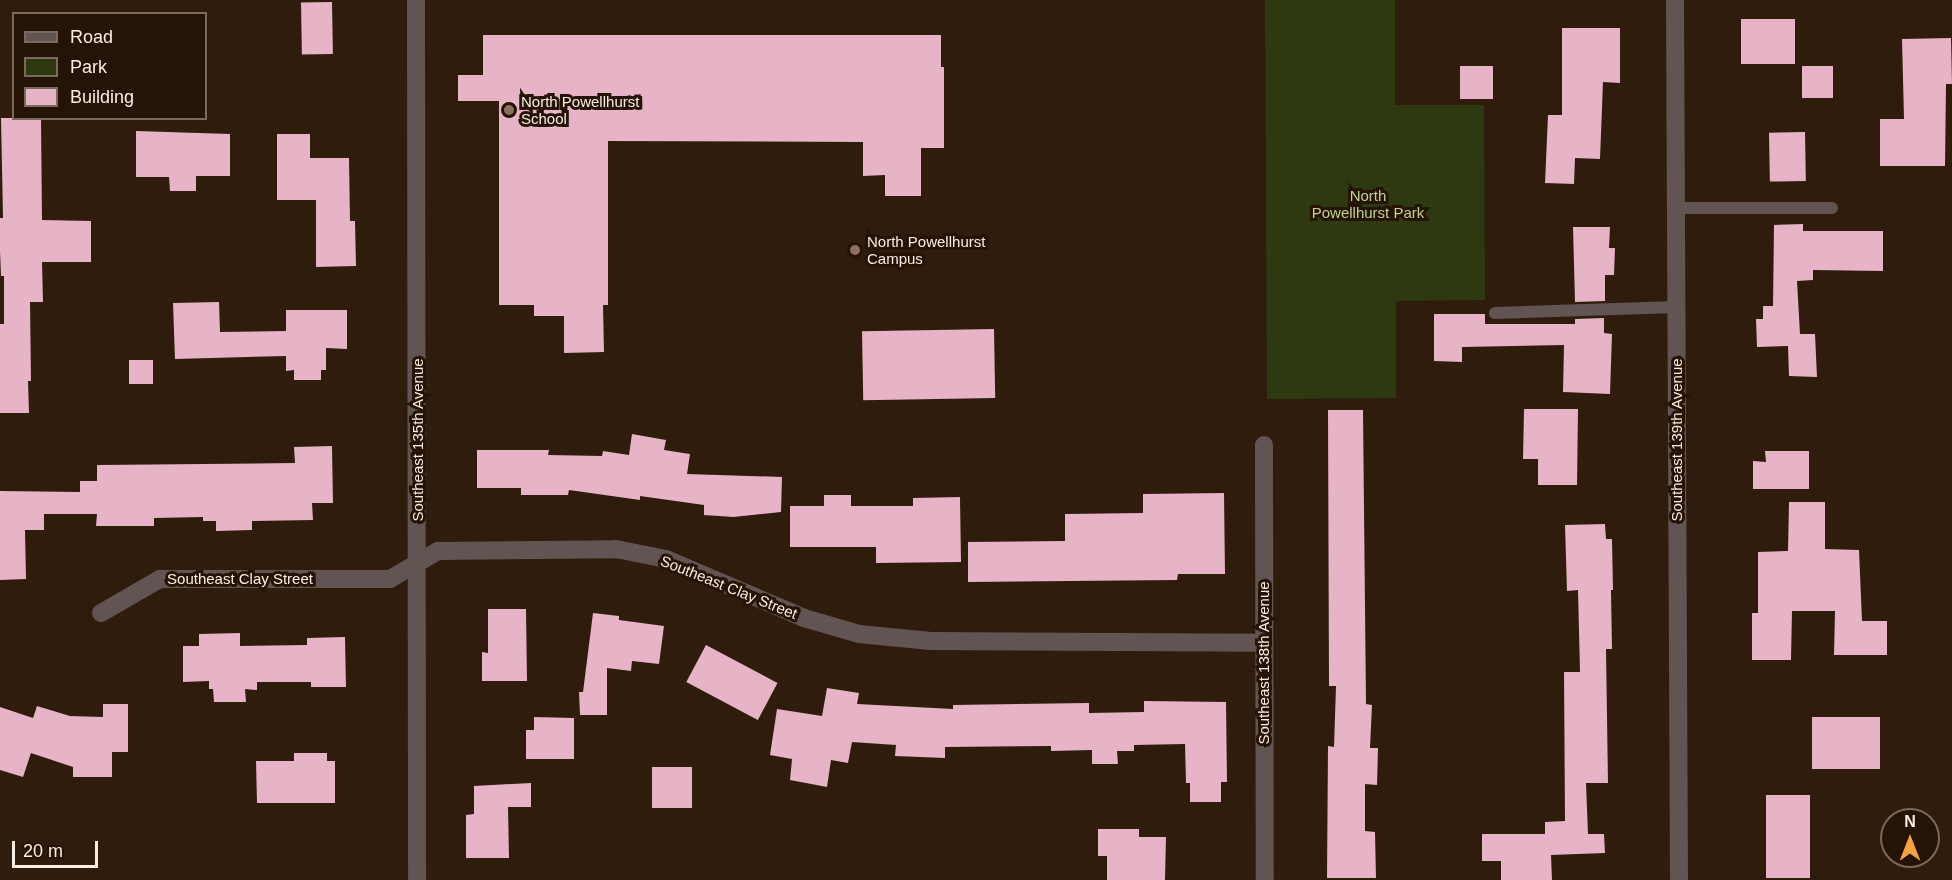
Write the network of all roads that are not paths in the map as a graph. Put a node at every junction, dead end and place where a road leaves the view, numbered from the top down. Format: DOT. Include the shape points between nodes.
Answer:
graph roads {
  1 [pos="416,0"];
  2 [pos="1675,0"];
  3 [pos="1676,208"];
  4 [pos="1832,208"];
  5 [pos="1676,308"];
  6 [pos="1495,313"];
  7 [pos="1264,445"];
  8 [pos="418,563"];
  9 [pos="101,613"];
  10 [pos="1264,643"];
  11 [pos="417,880"];
  12 [pos="1265,880"];
  13 [pos="1679,880"];
  1 -- 8 [label="street, Southeast 135th Avenue"];
  2 -- 3 [label="street, Southeast 139th Avenue"];
  3 -- 4 [label="lane"];
  3 -- 5 [label="street, Southeast 139th Avenue"];
  5 -- 6 [label="lane"];
  5 -- 13 [label="street, Southeast 139th Avenue"];
  7 -- 10 [label="street, Southeast 138th Avenue"];
  8 -- 9 [label="street, Southeast Clay Street" via="390,579 160,579"];
  8 -- 10 [label="street, Southeast Clay Street" via="438,551 616,549 666,559 804,618 859,634 931,641"];
  8 -- 11 [label="street, Southeast 135th Avenue"];
  10 -- 12 [label="street, Southeast 138th Avenue"];
}
